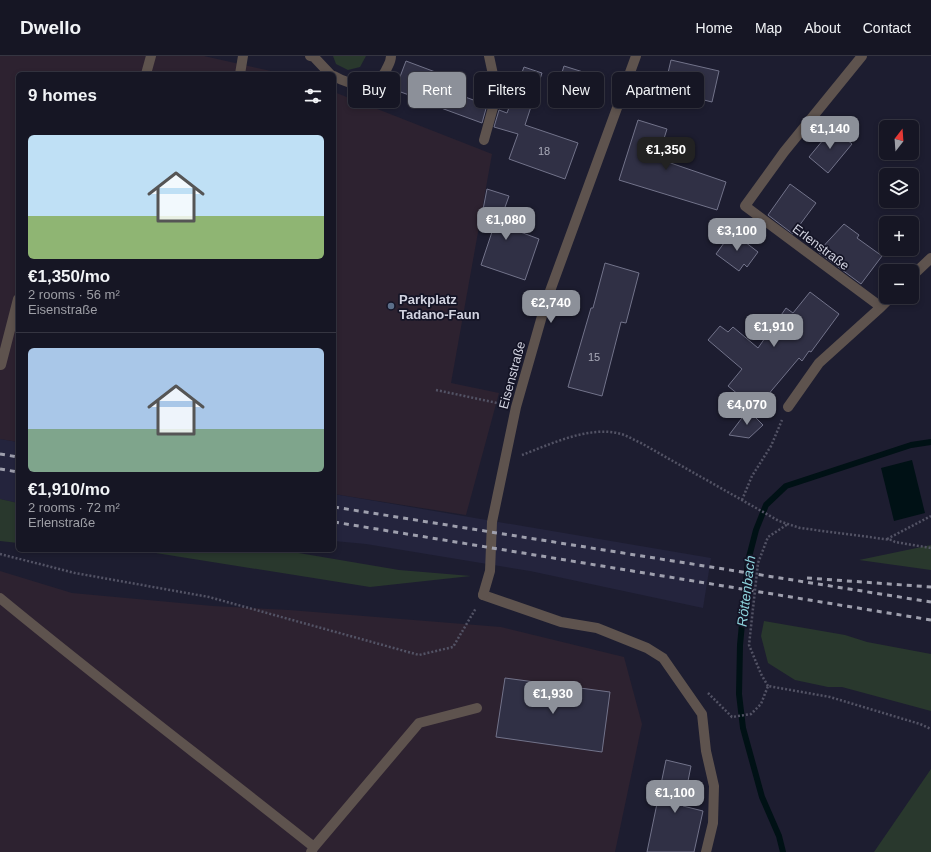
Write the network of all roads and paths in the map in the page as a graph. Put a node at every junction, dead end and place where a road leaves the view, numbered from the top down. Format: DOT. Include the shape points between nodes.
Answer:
graph roads {
  1 [pos="151,56"];
  2 [pos="242,56"];
  3 [pos="313,56"];
  4 [pos="391,56"];
  5 [pos="489,56"];
  6 [pos="636,56"];
  7 [pos="862,56"];
  8 [pos="147,72"];
  9 [pos="240,72"];
  10 [pos="328,72"];
  11 [pos="336,77"];
  12 [pos="484,140"];
  13 [pos="931,258"];
  14 [pos="919,269"];
  15 [pos="884,304"];
  16 [pos="16,307"];
  17 [pos="881,307"];
  18 [pos="1,365"];
  19 [pos="436,390"];
  20 [pos="496,403"];
  21 [pos="788,407"];
  22 [pos="505,462"];
  23 [pos="742,500"];
  24 [pos="931,516"];
  25 [pos="788,524"];
  26 [pos="886,540"];
  27 [pos="931,548"];
  28 [pos="0,554"];
  29 [pos="483,594"];
  30 [pos="0,598"];
  31 [pos="768,686"];
  32 [pos="477,708"];
  33 [pos="737,716"];
  34 [pos="931,729"];
  35 [pos="312,849"];
  36 [pos="706,852"];
  1 -- 8 [label="street"];
  2 -- 9 [label="street"];
  3 -- 10 [label="street"];
  4 -- 11 [label="street" via="386,72 375,82 360,85 344,82"];
  5 -- 12 [label="street" via="497,93"];
  6 -- 22 [label="street, Eisenstraße" via="546,302 516,407"];
  7 -- 17 [label="street, Erlenstraße" via="784,152 745,206"];
  13 -- 14 [label="street"];
  15 -- 17 [label="street"];
  16 -- 18 [label="street"];
  17 -- 21 [label="street" via="819,364"];
  19 -- 20 [label="path"];
  21 -- 23 [label="path" via="771,446 752,476"];
  22 -- 23 [label="path" via="575,435 599,432 621,434"];
  22 -- 29 [label="street, Eisenstraße" via="492,522 490,572"];
  23 -- 25 [label="path"];
  24 -- 26 [label="path"];
  25 -- 26 [label="path" via="800,528"];
  25 -- 31 [label="path" via="768,537 758,563 749,645"];
  26 -- 27 [label="path"];
  28 -- 29 [label="path" via="75,574 209,597 419,655 453,646"];
  29 -- 36 [label="street" via="560,622 596,628 647,648 663,658 702,714 706,751 714,786 713,823"];
  30 -- 35 [label="street" via="65,652 226,776"];
  31 -- 33 [label="path" via="761,704 751,714"];
  31 -- 34 [label="path" via="830,697"];
  32 -- 35 [label="street" via="419,723"];
}
